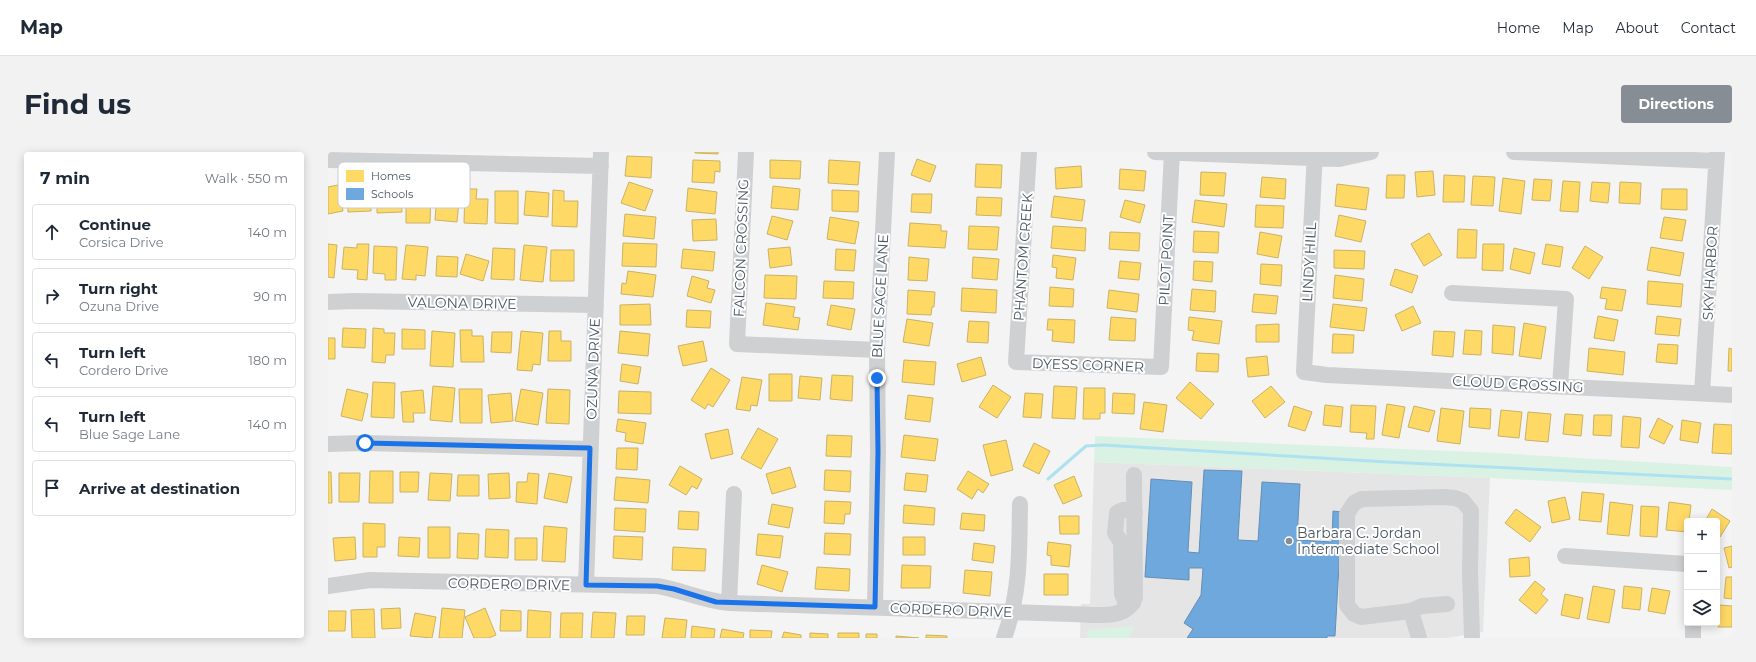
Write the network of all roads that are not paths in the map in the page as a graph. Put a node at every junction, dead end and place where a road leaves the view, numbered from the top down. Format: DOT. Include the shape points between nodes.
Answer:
graph roads {
  1 [pos="746,152"];
  2 [pos="887,152"];
  3 [pos="1030,152"];
  4 [pos="1155,152"];
  5 [pos="1172,152"];
  6 [pos="1371,152"];
  7 [pos="1514,152"];
  8 [pos="1315,155"];
  9 [pos="1717,156"];
  10 [pos="601,159"];
  11 [pos="328,160"];
  12 [pos="1452,293"];
  13 [pos="328,302"];
  14 [pos="596,305"];
  15 [pos="877,350"];
  16 [pos="1016,362"];
  17 [pos="1161,367"];
  18 [pos="1304,372"];
  19 [pos="1560,386"];
  20 [pos="1702,394"];
  21 [pos="1732,395"];
  22 [pos="328,444"];
  23 [pos="590,448"];
  24 [pos="1134,475"];
  25 [pos="734,494"];
  26 [pos="1020,504"];
  27 [pos="1565,556"];
  28 [pos="1684,564"];
  29 [pos="586,585"];
  30 [pos="328,586"];
  31 [pos="729,603"];
  32 [pos="1447,604"];
  33 [pos="875,607"];
  34 [pos="1411,611"];
  35 [pos="1011,612"];
  36 [pos="1693,626"];
  37 [pos="1004,638"];
  38 [pos="1419,638"];
  39 [pos="1472,638"];
  40 [pos="1693,638"];
  1 -- 15 [label="street, FALCON CROSSING" via="737,344"];
  2 -- 15 [label="street, BLUE SAGE LANE"];
  3 -- 16 [label="street, PHANTOM CREEK"];
  4 -- 5 [label="street"];
  5 -- 8 [label="street"];
  5 -- 17 [label="street, PILOT POINT"];
  6 -- 8 [label="street" via="1339,159"];
  7 -- 9 [label="street"];
  8 -- 18 [label="street, LINDY HILL"];
  9 -- 20 [label="street, SKY HARBOR"];
  10 -- 11 [label="street"];
  10 -- 14 [label="street, OZUNA DRIVE"];
  12 -- 19 [label="street" via="1566,299"];
  13 -- 14 [label="street, VALONA DRIVE"];
  14 -- 23 [label="street, OZUNA DRIVE"];
  15 -- 33 [label="street, BLUE SAGE LANE"];
  16 -- 17 [label="street, DYESS CORNER"];
  18 -- 19 [label="street, CLOUD CROSSING"];
  19 -- 20 [label="street, CLOUD CROSSING"];
  20 -- 21 [label="street, CLOUD CROSSING"];
  22 -- 23 [label="street"];
  23 -- 29 [label="street, OZUNA DRIVE"];
  24 -- 35 [label="street, CORDERO DRIVE" via="1136,586 1133,603 1118,614"];
  25 -- 31 [label="street"];
  26 -- 35 [label="street" via="1019,577"];
  27 -- 28 [label="street"];
  29 -- 30 [label="street, CORDERO DRIVE" via="370,580"];
  29 -- 31 [label="street, CORDERO DRIVE" via="657,586 716,602"];
  31 -- 33 [label="street, CORDERO DRIVE"];
  32 -- 34 [label="street" via="1422,606"];
  33 -- 35 [label="street, CORDERO DRIVE"];
  34 -- 38 [label="street"];
  34 -- 39 [label="street" via="1361,617 1354,614 1347,604 1347,514 1354,503 1362,499 1455,498 1463,501 1471,511"];
  35 -- 37 [label="street"];
  36 -- 40 [label="street"];
}
